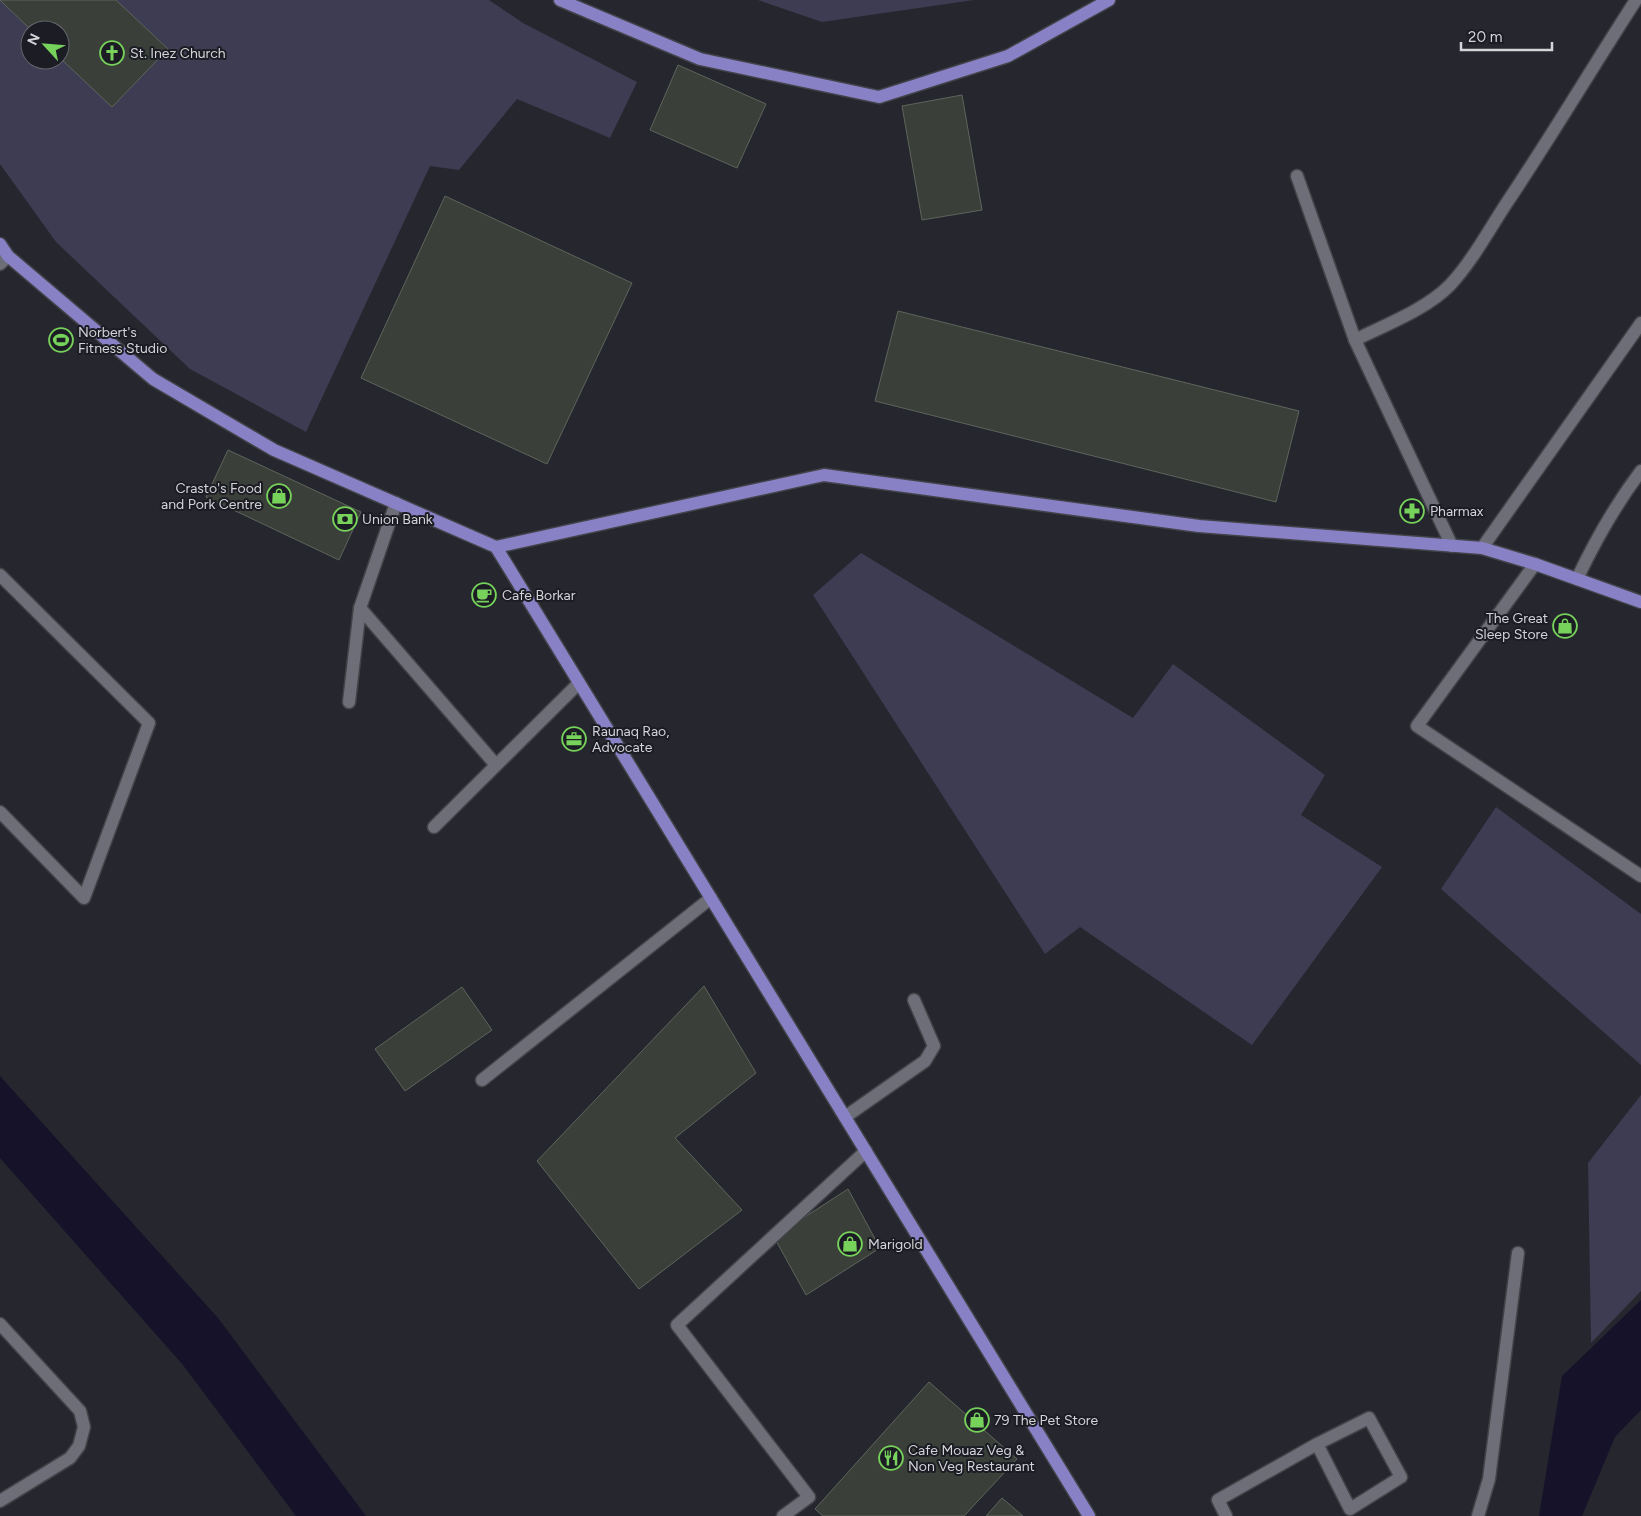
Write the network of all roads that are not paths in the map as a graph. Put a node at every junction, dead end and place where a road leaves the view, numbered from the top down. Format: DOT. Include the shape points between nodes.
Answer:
graph roads {
  1 [pos="560,0"];
  2 [pos="1109,0"];
  3 [pos="1636,0"];
  4 [pos="1297,176"];
  5 [pos="0,244"];
  6 [pos="4,260"];
  7 [pos="1641,323"];
  8 [pos="1355,340"];
  9 [pos="1641,471"];
  10 [pos="396,503"];
  11 [pos="1452,546"];
  12 [pos="496,547"];
  13 [pos="1482,548"];
  14 [pos="1535,564"];
  15 [pos="0,575"];
  16 [pos="1576,579"];
  17 [pos="1641,602"];
  18 [pos="360,608"];
  19 [pos="579,683"];
  20 [pos="349,702"];
  21 [pos="496,765"];
  22 [pos="0,812"];
  23 [pos="434,827"];
  24 [pos="1641,876"];
  25 [pos="711,898"];
  26 [pos="914,1000"];
  27 [pos="482,1080"];
  28 [pos="845,1117"];
  29 [pos="866,1151"];
  30 [pos="1518,1253"];
  31 [pos="0,1324"];
  32 [pos="1318,1444"];
  33 [pos="0,1501"];
  34 [pos="783,1516"];
  35 [pos="1089,1516"];
  36 [pos="1226,1516"];
  37 [pos="1478,1516"];
  1 -- 2 [label="main road" via="700,59 879,97 1008,56"];
  3 -- 8 [label="street" via="1540,154 1450,285 1431,302"];
  4 -- 8 [label="street"];
  5 -- 6 [label="main road"];
  6 -- 10 [label="main road" via="153,379 274,450"];
  7 -- 13 [label="street"];
  8 -- 11 [label="street"];
  9 -- 16 [label="street"];
  10 -- 12 [label="main road"];
  10 -- 18 [label="street"];
  11 -- 12 [label="main road" via="1200,526 824,475"];
  11 -- 13 [label="main road"];
  12 -- 19 [label="main road"];
  13 -- 14 [label="main road"];
  14 -- 16 [label="main road"];
  14 -- 24 [label="street" via="1417,726"];
  15 -- 22 [label="street" via="149,723 84,898"];
  16 -- 17 [label="main road"];
  18 -- 20 [label="street"];
  18 -- 21 [label="street"];
  19 -- 21 [label="street"];
  19 -- 25 [label="main road"];
  21 -- 23 [label="street"];
  25 -- 27 [label="street"];
  25 -- 28 [label="main road"];
  26 -- 28 [label="street" via="934,1046 926,1061"];
  28 -- 29 [label="main road"];
  29 -- 34 [label="street" via="678,1324 809,1497"];
  29 -- 35 [label="main road"];
  30 -- 37 [label="street" via="1489,1478"];
  31 -- 33 [label="street" via="80,1410 84,1427 79,1446 70,1458"];
  32 -- 32 [label="street" via="1369,1418 1401,1477 1350,1510"];
  32 -- 36 [label="street" via="1218,1500"];
}
